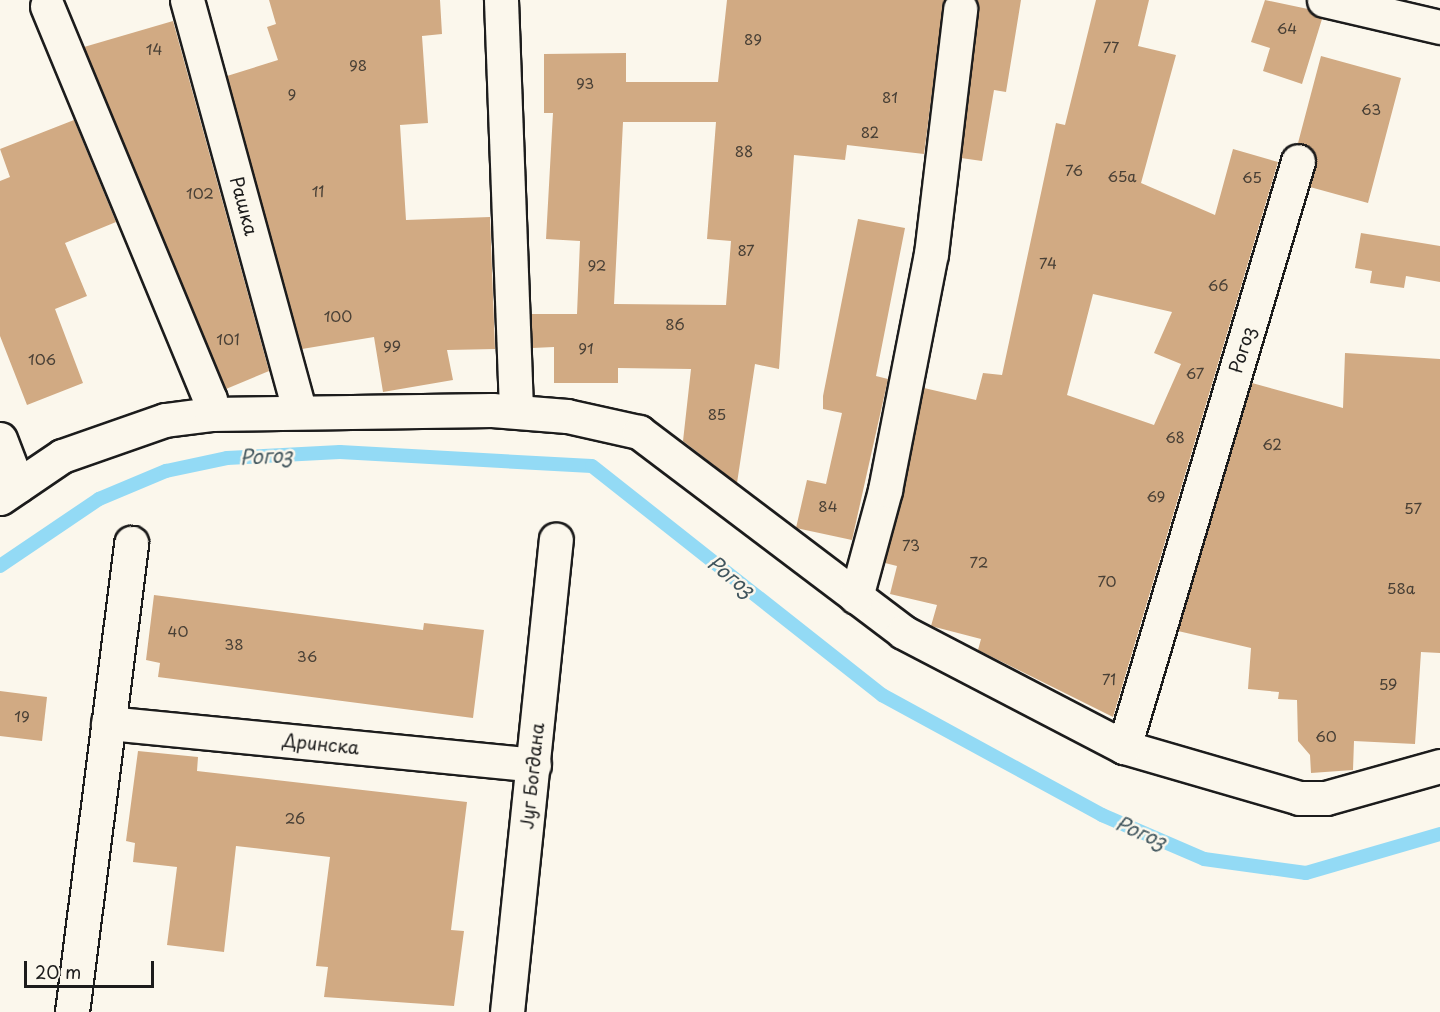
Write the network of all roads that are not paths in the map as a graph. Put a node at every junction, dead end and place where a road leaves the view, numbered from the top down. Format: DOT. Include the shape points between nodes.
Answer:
graph roads {
  1 [pos="187,0"];
  2 [pos="501,0"];
  3 [pos="1324,0"];
  4 [pos="47,6"];
  5 [pos="960,9"];
  6 [pos="1440,27"];
  7 [pos="1298,161"];
  8 [pos="516,410"];
  9 [pos="300,412"];
  10 [pos="211,414"];
  11 [pos="0,440"];
  12 [pos="9,492"];
  13 [pos="556,540"];
  14 [pos="131,543"];
  15 [pos="856,597"];
  16 [pos="108,723"];
  17 [pos="1124,747"];
  18 [pos="534,765"];
  19 [pos="1440,766"];
  20 [pos="72,1012"];
  21 [pos="507,1012"];
  1 -- 9 [label="street, Рашка"];
  2 -- 8 [label="street"];
  3 -- 6 [label="street"];
  4 -- 10 [label="street" via="210,399"];
  5 -- 15 [label="street" via="931,254 885,490"];
  7 -- 17 [label="street, Рогоз"];
  8 -- 9 [label="street"];
  8 -- 15 [label="street" via="639,432"];
  9 -- 10 [label="street"];
  10 -- 12 [label="street" via="112,434 62,456"];
  11 -- 12 [label="street"];
  13 -- 18 [label="street, Југ Богдана"];
  14 -- 16 [label="street"];
  15 -- 17 [label="street" via="903,632"];
  16 -- 18 [label="street, Дринска"];
  16 -- 20 [label="street"];
  17 -- 19 [label="street" via="1299,798 1326,798"];
  18 -- 21 [label="street, Југ Богдана"];
}
